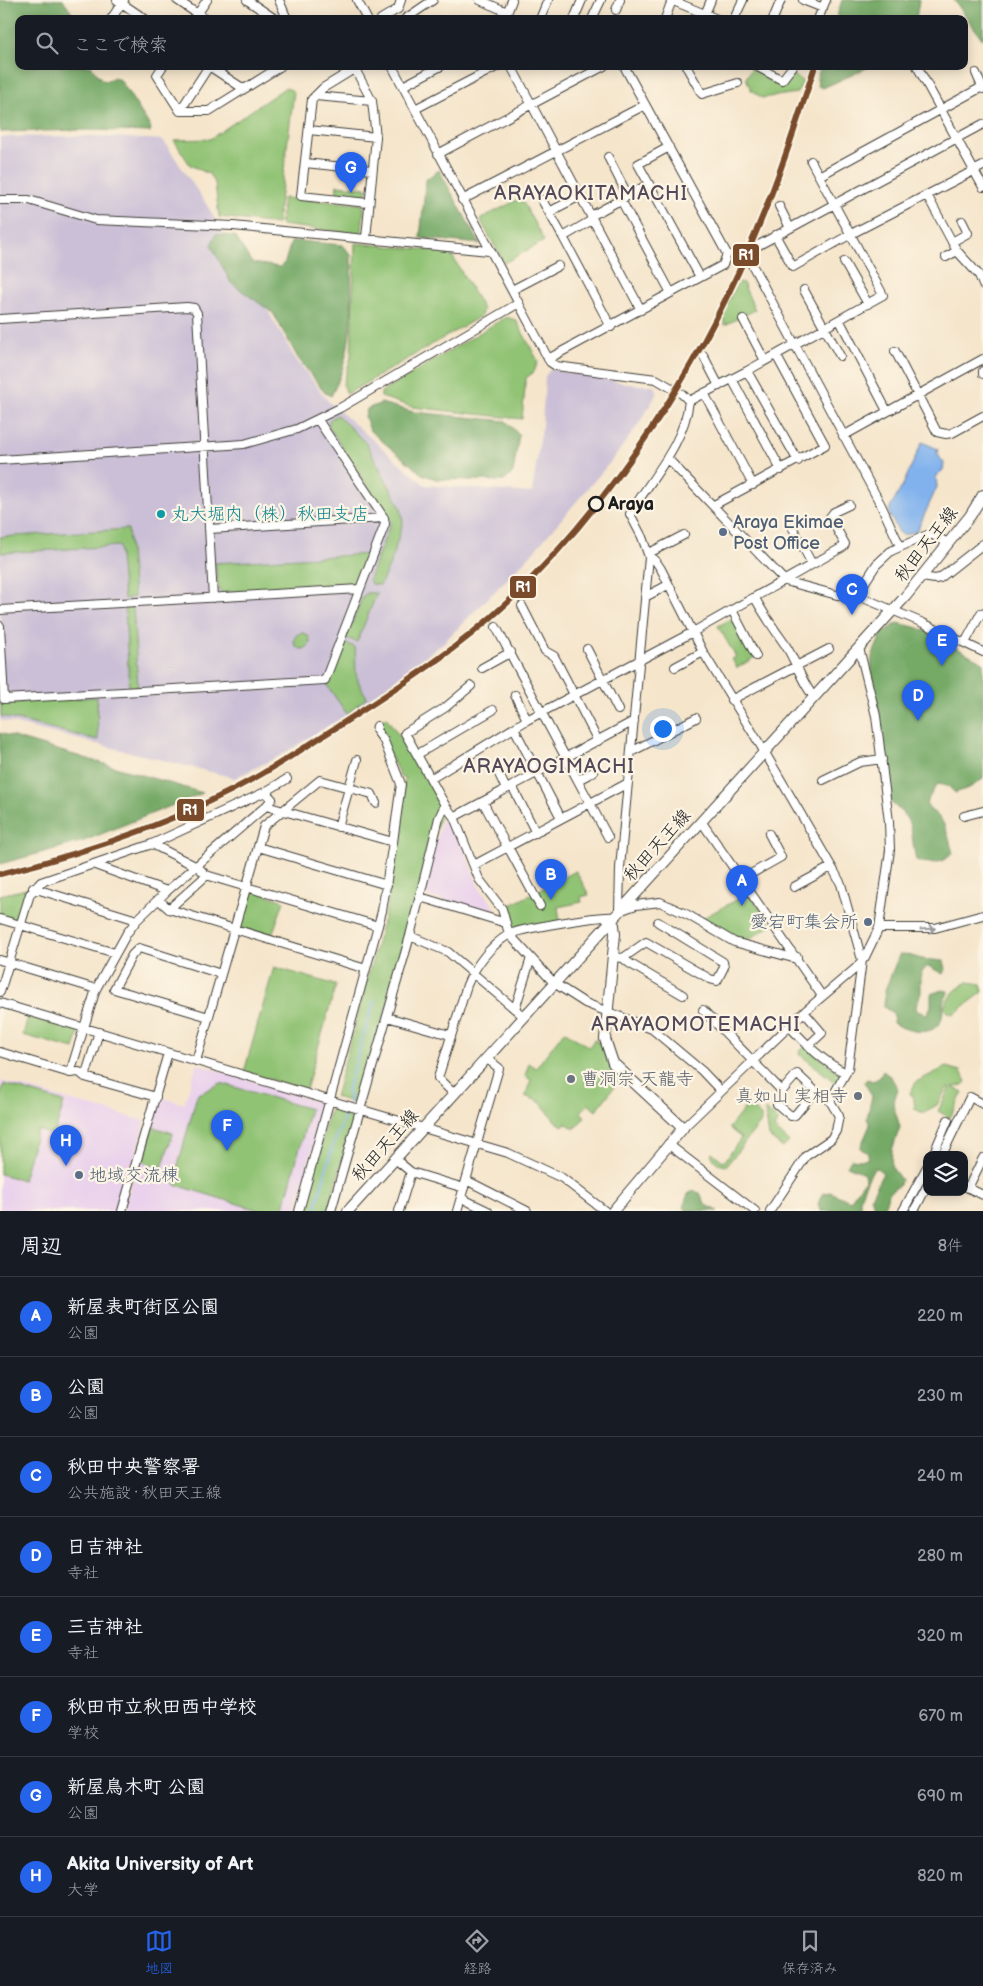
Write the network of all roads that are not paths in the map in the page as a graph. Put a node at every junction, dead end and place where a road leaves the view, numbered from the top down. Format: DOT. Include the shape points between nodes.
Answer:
graph roads {
  1 [pos="177,0"];
  2 [pos="207,0"];
  3 [pos="247,0"];
  4 [pos="279,0"];
  5 [pos="357,0"];
  6 [pos="401,0"];
  7 [pos="433,0"];
  8 [pos="480,0"];
  9 [pos="512,0"];
  10 [pos="548,0"];
  11 [pos="582,0"];
  12 [pos="601,0"];
  13 [pos="620,0"];
  14 [pos="672,0"];
  15 [pos="711,0"];
  16 [pos="742,0"];
  17 [pos="781,0"];
  18 [pos="803,0"];
  19 [pos="826,0"];
  20 [pos="121,1"];
  21 [pos="823,8"];
  22 [pos="616,10"];
  23 [pos="113,15"];
  24 [pos="140,15"];
  25 [pos="195,15"];
  26 [pos="197,15"];
  27 [pos="269,15"];
  28 [pos="285,15"];
  29 [pos="365,15"];
  30 [pos="388,15"];
  31 [pos="411,15"];
  32 [pos="506,15"];
  33 [pos="542,15"];
  34 [pos="576,15"];
  35 [pos="594,15"];
  36 [pos="666,15"];
  37 [pos="702,15"];
  38 [pos="704,15"];
  39 [pos="736,15"];
  40 [pos="775,15"];
  41 [pos="820,15"];
  42 [pos="160,70"];
  43 [pos="206,70"];
  44 [pos="215,70"];
  45 [pos="274,70"];
  46 [pos="354,70"];
  47 [pos="358,70"];
  48 [pos="394,70"];
  49 [pos="433,70"];
  50 [pos="490,70"];
  51 [pos="513,70"];
  52 [pos="597,70"];
  53 [pos="626,70"];
  54 [pos="688,70"];
  55 [pos="763,70"];
  56 [pos="790,70"];
  57 [pos="919,70"];
  58 [pos="976,73"];
  59 [pos="738,83"];
  60 [pos="403,86"];
  61 [pos="982,88"];
  62 [pos="244,89"];
  63 [pos="315,96"];
  64 [pos="372,101"];
  65 [pos="532,105"];
  66 [pos="644,105"];
  67 [pos="415,109"];
  68 [pos="941,110"];
  69 [pos="180,111"];
  70 [pos="983,124"];
  71 [pos="309,130"];
  72 [pos="376,137"];
  73 [pos="957,139"];
  74 [pos="669,147"];
  75 [pos="556,151"];
  76 [pos="438,154"];
  77 [pos="608,157"];
  78 [pos="811,161"];
  79 [pos="305,163"];
  80 [pos="983,166"];
  81 [pos="372,170"];
  82 [pos="974,171"];
  83 [pos="819,176"];
  84 [pos="649,184"];
  85 [pos="983,187"];
  86 [pos="927,195"];
  87 [pos="580,196"];
  88 [pos="624,198"];
  89 [pos="0,200"];
  90 [pos="462,200"];
  91 [pos="542,200"];
  92 [pos="368,203"];
  93 [pos="834,204"];
  94 [pos="779,206"];
  95 [pos="549,212"];
  96 [pos="591,218"];
  97 [pos="962,221"];
  98 [pos="790,228"];
  99 [pos="851,234"];
  100 [pos="775,235"];
  101 [pos="563,237"];
  102 [pos="366,238"];
  103 [pos="952,242"];
  104 [pos="489,251"];
  105 [pos="957,251"];
  106 [pos="946,257"];
  107 [pos="844,262"];
  108 [pos="558,266"];
  109 [pos="700,278"];
  110 [pos="983,285"];
  111 [pos="512,290"];
  112 [pos="804,290"];
  113 [pos="671,293"];
  114 [pos="519,303"];
  115 [pos="868,304"];
  116 [pos="641,310"];
  117 [pos="0,319"];
  118 [pos="743,319"];
  119 [pos="840,321"];
  120 [pos="611,327"];
  121 [pos="824,328"];
  122 [pos="794,345"];
  123 [pos="895,351"];
  124 [pos="702,355"];
  125 [pos="776,355"];
  126 [pos="840,356"];
  127 [pos="548,359"];
  128 [pos="765,361"];
  129 [pos="982,361"];
  130 [pos="747,371"];
  131 [pos="732,379"];
  132 [pos="719,386"];
  133 [pos="704,393"];
  134 [pos="918,394"];
  135 [pos="689,401"];
  136 [pos="887,411"];
  137 [pos="983,416"];
  138 [pos="318,420"];
  139 [pos="844,436"];
  140 [pos="204,448"];
  141 [pos="668,459"];
  142 [pos="0,460"];
  143 [pos="798,461"];
  144 [pos="781,470"];
  145 [pos="753,484"];
  146 [pos="983,495"];
  147 [pos="849,504"];
  148 [pos="714,506"];
  149 [pos="384,518"];
  150 [pos="789,521"];
  151 [pos="209,529"];
  152 [pos="684,535"];
  153 [pos="948,544"];
  154 [pos="900,546"];
  155 [pos="982,547"];
  156 [pos="649,555"];
  157 [pos="812,564"];
  158 [pos="922,578"];
  159 [pos="785,581"];
  160 [pos="668,585"];
  161 [pos="359,589"];
  162 [pos="856,596"];
  163 [pos="213,598"];
  164 [pos="645,598"];
  165 [pos="755,598"];
  166 [pos="522,606"];
  167 [pos="0,610"];
  168 [pos="732,610"];
  169 [pos="892,610"];
  170 [pos="980,613"];
  171 [pos="0,626"];
  172 [pos="496,627"];
  173 [pos="693,632"];
  174 [pos="965,643"];
  175 [pos="859,648"];
  176 [pos="587,649"];
  177 [pos="829,649"];
  178 [pos="511,652"];
  179 [pos="704,652"];
  180 [pos="983,652"];
  181 [pos="756,656"];
  182 [pos="639,661"];
  183 [pos="796,666"];
  184 [pos="675,667"];
  185 [pos="482,668"];
  186 [pos="602,680"];
  187 [pos="471,686"];
  188 [pos="574,694"];
  189 [pos="515,696"];
  190 [pos="814,697"];
  191 [pos="731,700"];
  192 [pos="493,710"];
  193 [pos="618,710"];
  194 [pos="543,712"];
  195 [pos="696,718"];
  196 [pos="527,720"];
  197 [pos="634,721"];
  198 [pos="377,726"];
  199 [pos="514,728"];
  200 [pos="598,741"];
  201 [pos="764,751"];
  202 [pos="631,752"];
  203 [pos="418,754"];
  204 [pos="566,757"];
  205 [pos="882,759"];
  206 [pos="358,760"];
  207 [pos="593,772"];
  208 [pos="536,773"];
  209 [pos="499,774"];
  210 [pos="432,778"];
  211 [pos="287,779"];
  212 [pos="578,780"];
  213 [pos="823,780"];
  214 [pos="628,783"];
  215 [pos="350,787"];
  216 [pos="509,787"];
  217 [pos="266,792"];
  218 [pos="483,802"];
  219 [pos="590,802"];
  220 [pos="376,803"];
  221 [pos="445,805"];
  222 [pos="266,806"];
  223 [pos="983,811"];
  224 [pos="281,812"];
  225 [pos="964,816"];
  226 [pos="454,817"];
  227 [pos="561,818"];
  228 [pos="701,821"];
  229 [pos="338,827"];
  230 [pos="536,833"];
  231 [pos="769,834"];
  232 [pos="608,838"];
  233 [pos="393,842"];
  234 [pos="152,844"];
  235 [pos="258,847"];
  236 [pos="508,847"];
  237 [pos="95,865"];
  238 [pos="474,865"];
  239 [pos="195,866"];
  240 [pos="831,867"];
  241 [pos="207,875"];
  242 [pos="742,878"];
  243 [pos="387,885"];
  244 [pos="794,887"];
  245 [pos="34,888"];
  246 [pos="247,888"];
  247 [pos="167,891"];
  248 [pos="420,897"];
  249 [pos="159,900"];
  250 [pos="540,906"];
  251 [pos="169,909"];
  252 [pos="614,916"];
  253 [pos="983,917"];
  254 [pos="0,919"];
  255 [pos="137,920"];
  256 [pos="658,922"];
  257 [pos="506,923"];
  258 [pos="20,924"];
  259 [pos="378,926"];
  260 [pos="879,928"];
  261 [pos="234,930"];
  262 [pos="510,934"];
  263 [pos="410,936"];
  264 [pos="115,953"];
  265 [pos="613,957"];
  266 [pos="797,957"];
  267 [pos="531,958"];
  268 [pos="624,958"];
  269 [pos="0,960"];
  270 [pos="862,960"];
  271 [pos="9,963"];
  272 [pos="366,969"];
  273 [pos="472,972"];
  274 [pos="221,974"];
  275 [pos="554,983"];
  276 [pos="96,989"];
  277 [pos="0,992"];
  278 [pos="683,995"];
  279 [pos="822,996"];
  280 [pos="0,1003"];
  281 [pos="515,1009"];
  282 [pos="703,1010"];
  283 [pos="608,1012"];
  284 [pos="804,1012"];
  285 [pos="523,1016"];
  286 [pos="209,1017"];
  287 [pos="387,1017"];
  288 [pos="788,1026"];
  289 [pos="84,1028"];
  290 [pos="99,1032"];
  291 [pos="450,1035"];
  292 [pos="808,1046"];
  293 [pos="0,1052"];
  294 [pos="168,1053"];
  295 [pos="486,1058"];
  296 [pos="752,1060"];
  297 [pos="196,1061"];
  298 [pos="70,1073"];
  299 [pos="846,1073"];
  300 [pos="85,1077"];
  301 [pos="720,1090"];
  302 [pos="782,1091"];
  303 [pos="815,1091"];
  304 [pos="454,1093"];
  305 [pos="156,1097"];
  306 [pos="830,1101"];
  307 [pos="333,1102"];
  308 [pos="983,1104"];
  309 [pos="357,1109"];
  310 [pos="948,1120"];
  311 [pos="424,1127"];
  312 [pos="683,1128"];
  313 [pos="478,1144"];
  314 [pos="668,1144"];
  315 [pos="935,1151"];
  316 [pos="944,1151"];
  317 [pos="983,1158"];
  318 [pos="395,1159"];
  319 [pos="411,1172"];
  320 [pos="923,1174"];
  321 [pos="466,1180"];
  322 [pos="968,1184"];
  323 [pos="464,1188"];
  324 [pos="968,1188"];
  325 [pos="983,1195"];
  326 [pos="923,1196"];
  327 [pos="461,1198"];
  328 [pos="905,1208"];
  329 [pos="917,1210"];
  330 [pos="122,1211"];
  331 [pos="299,1211"];
  332 [pos="331,1211"];
  333 [pos="348,1211"];
  334 [pos="400,1211"];
  335 [pos="457,1211"];
  336 [pos="488,1211"];
  337 [pos="527,1211"];
  338 [pos="604,1211"];
  339 [pos="613,1211"];
  340 [pos="755,1211"];
  341 [pos="770,1211"];
  1 -- 25 [label="street"];
  2 -- 26 [label="street"];
  3 -- 27 [label="street"];
  4 -- 28 [label="street"];
  5 -- 29 [label="street"];
  6 -- 30 [label="street" via="398,9"];
  7 -- 31 [label="street"];
  8 -- 32 [label="street"];
  9 -- 32 [label="street"];
  10 -- 33 [label="street"];
  11 -- 34 [label="street"];
  12 -- 35 [label="street"];
  13 -- 22 [label="street"];
  14 -- 36 [label="street"];
  14 -- 37 [label="street"];
  15 -- 38 [label="street"];
  16 -- 39 [label="street"];
  17 -- 40 [label="street"];
  18 -- 21 [label="street"];
  19 -- 21 [label="street"];
  20 -- 23 [label="street"];
  20 -- 24 [label="street"];
  21 -- 41 [label="street"];
  42 -- 69 [label="street" via="157,75"];
  43 -- 69 [label="street"];
  44 -- 62 [label="street"];
  45 -- 62 [label="street"];
  46 -- 63 [label="street"];
  47 -- 64 [label="street"];
  48 -- 60 [label="street"];
  49 -- 60 [label="street"];
  50 -- 67 [label="street"];
  51 -- 65 [label="street"];
  52 -- 65 [label="street"];
  53 -- 66 [label="street"];
  54 -- 59 [label="street" via="702,94"];
  55 -- 56 [label="street" via="782,80"];
  57 -- 68 [label="street"];
  58 -- 61 [label="street"];
  60 -- 67 [label="street"];
  61 -- 68 [label="street"];
  62 -- 69 [label="street" via="209,111"];
  63 -- 64 [label="street"];
  63 -- 71 [label="street"];
  64 -- 72 [label="street"];
  65 -- 75 [label="street"];
  65 -- 76 [label="street"];
  66 -- 74 [label="street"];
  66 -- 75 [label="street"];
  67 -- 76 [label="street"];
  68 -- 73 [label="street"];
  68 -- 83 [label="street"];
  70 -- 73 [label="street"];
  71 -- 72 [label="street"];
  71 -- 79 [label="street"];
  72 -- 81 [label="street"];
  73 -- 82 [label="street"];
  73 -- 93 [label="street"];
  74 -- 84 [label="street" via="638,164"];
  74 -- 109 [label="street" via="727,254 723,265"];
  75 -- 87 [label="street"];
  75 -- 90 [label="street"];
  76 -- 90 [label="street"];
  77 -- 88 [label="street"];
  78 -- 83 [label="street"];
  79 -- 81 [label="street"];
  79 -- 92 [label="street" via="301,196"];
  80 -- 82 [label="street"];
  81 -- 92 [label="street"];
  82 -- 85 [label="street"];
  82 -- 86 [label="street"];
  83 -- 93 [label="street"];
  84 -- 88 [label="street"];
  84 -- 109 [label="street"];
  86 -- 99 [label="street"];
  86 -- 103 [label="street"];
  87 -- 95 [label="street"];
  87 -- 96 [label="street"];
  88 -- 96 [label="street"];
  88 -- 113 [label="street"];
  89 -- 102 [label="street" via="29,200 96,220 212,224"];
  90 -- 104 [label="street"];
  91 -- 95 [label="street"];
  92 -- 102 [label="street"];
  93 -- 98 [label="street"];
  93 -- 99 [label="street"];
  94 -- 98 [label="street"];
  95 -- 101 [label="street"];
  96 -- 101 [label="street"];
  96 -- 116 [label="street"];
  97 -- 103 [label="street" via="968,233"];
  98 -- 100 [label="street"];
  99 -- 100 [label="street" via="793,267"];
  99 -- 115 [label="street" via="884,295"];
  100 -- 122 [label="street" via="757,246 749,259"];
  101 -- 120 [label="street"];
  102 -- 104 [label="street"];
  103 -- 105 [label="street"];
  104 -- 111 [label="street"];
  105 -- 106 [label="street"];
  105 -- 110 [label="street" via="980,275"];
  107 -- 115 [label="street"];
  108 -- 111 [label="street"];
  109 -- 113 [label="street"];
  111 -- 114 [label="street"];
  112 -- 121 [label="street"];
  113 -- 116 [label="street"];
  114 -- 127 [label="street"];
  114 -- 138 [label="street"];
  115 -- 119 [label="street"];
  116 -- 120 [label="street"];
  117 -- 140 [label="street" via="194,308 197,313"];
  118 -- 128 [label="street"];
  119 -- 121 [label="street"];
  119 -- 136 [label="street"];
  120 -- 127 [label="street"];
  121 -- 122 [label="street"];
  121 -- 126 [label="street"];
  122 -- 125 [label="street"];
  122 -- 139 [label="street"];
  123 -- 134 [label="street"];
  124 -- 132 [label="street"];
  125 -- 128 [label="street"];
  125 -- 143 [label="street" via="825,445"];
  127 -- 135 [label="street" via="556,366 656,379"];
  128 -- 130 [label="street"];
  129 -- 134 [label="street"];
  130 -- 131 [label="street"];
  130 -- 143 [label="street"];
  131 -- 132 [label="street"];
  131 -- 144 [label="street"];
  132 -- 133 [label="street"];
  133 -- 135 [label="street"];
  133 -- 145 [label="street"];
  134 -- 136 [label="street"];
  134 -- 137 [label="street" via="938,432 952,433"];
  135 -- 141 [label="street"];
  136 -- 139 [label="street"];
  138 -- 140 [label="street" via="274,437"];
  138 -- 149 [label="street"];
  139 -- 154 [label="street"];
  140 -- 142 [label="street"];
  140 -- 151 [label="street"];
  141 -- 148 [label="street"];
  141 -- 156 [label="street" via="630,514"];
  143 -- 144 [label="street"];
  144 -- 145 [label="street"];
  145 -- 148 [label="street"];
  146 -- 153 [label="main road, 秋田天王線"];
  147 -- 157 [label="street" via="830,517 845,544"];
  148 -- 159 [label="street"];
  149 -- 151 [label="street"];
  149 -- 161 [label="street" via="385,524"];
  150 -- 157 [label="street"];
  151 -- 163 [label="street"];
  152 -- 156 [label="street"];
  153 -- 154 [label="street" via="934,535 927,535"];
  153 -- 158 [label="main road, 秋田天王線"];
  154 -- 162 [label="street" via="883,557"];
  155 -- 158 [label="street" via="940,578"];
  156 -- 160 [label="street"];
  156 -- 164 [label="street"];
  157 -- 159 [label="street"];
  158 -- 169 [label="main road, 秋田天王線"];
  159 -- 162 [label="street" via="837,595"];
  159 -- 165 [label="street"];
  160 -- 164 [label="street"];
  160 -- 173 [label="street"];
  161 -- 163 [label="street"];
  161 -- 171 [label="street" via="325,680 4,699"];
  162 -- 169 [label="street"];
  163 -- 167 [label="street"];
  164 -- 182 [label="street"];
  165 -- 168 [label="street"];
  165 -- 183 [label="street"];
  166 -- 188 [label="street" via="545,651 554,656"];
  168 -- 173 [label="street"];
  168 -- 181 [label="street"];
  169 -- 174 [label="street"];
  169 -- 175 [label="main road, 秋田天王線"];
  170 -- 174 [label="street"];
  172 -- 178 [label="street"];
  173 -- 179 [label="street"];
  173 -- 182 [label="street"];
  174 -- 180 [label="street"];
  175 -- 190 [label="main road, 秋田天王線"];
  175 -- 205 [label="street" via="876,716"];
  176 -- 186 [label="street"];
  177 -- 183 [label="street"];
  178 -- 185 [label="street"];
  178 -- 194 [label="street"];
  179 -- 184 [label="street"];
  179 -- 191 [label="street"];
  182 -- 186 [label="street"];
  182 -- 197 [label="street"];
  183 -- 190 [label="street"];
  183 -- 191 [label="street"];
  186 -- 188 [label="street"];
  186 -- 193 [label="street"];
  187 -- 203 [label="street" via="446,707 405,733"];
  188 -- 194 [label="street"];
  188 -- 200 [label="street"];
  189 -- 196 [label="street"];
  190 -- 201 [label="main road, 秋田天王線"];
  191 -- 201 [label="street"];
  192 -- 203 [label="street"];
  194 -- 196 [label="street"];
  194 -- 204 [label="street"];
  195 -- 202 [label="street"];
  196 -- 199 [label="street"];
  197 -- 200 [label="street"];
  197 -- 202 [label="street"];
  198 -- 233 [label="street" via="401,784"];
  199 -- 208 [label="street"];
  199 -- 210 [label="street"];
  200 -- 204 [label="street"];
  201 -- 228 [label="main road, 秋田天王線"];
  201 -- 240 [label="street"];
  202 -- 214 [label="street"];
  203 -- 210 [label="street"];
  204 -- 208 [label="street"];
  204 -- 212 [label="street"];
  205 -- 213 [label="street" via="860,762"];
  205 -- 260 [label="street" via="890,850"];
  206 -- 215 [label="street"];
  207 -- 212 [label="street"];
  208 -- 216 [label="street"];
  208 -- 227 [label="street"];
  209 -- 216 [label="street"];
  210 -- 221 [label="street"];
  211 -- 217 [label="street"];
  212 -- 219 [label="street"];
  214 -- 219 [label="street"];
  214 -- 252 [label="street"];
  215 -- 220 [label="street" via="372,794"];
  215 -- 224 [label="street" via="320,780"];
  215 -- 229 [label="street"];
  216 -- 218 [label="street"];
  216 -- 230 [label="street"];
  217 -- 222 [label="street" via="272,799"];
  217 -- 234 [label="street"];
  218 -- 226 [label="street"];
  218 -- 236 [label="street"];
  219 -- 227 [label="street"];
  219 -- 232 [label="street"];
  221 -- 226 [label="street"];
  221 -- 248 [label="street"];
  222 -- 224 [label="street"];
  222 -- 239 [label="street"];
  223 -- 225 [label="street"];
  224 -- 229 [label="street"];
  224 -- 235 [label="street" via="264,826"];
  226 -- 238 [label="street"];
  227 -- 230 [label="street"];
  228 -- 242 [label="street"];
  228 -- 252 [label="main road, 秋田天王線"];
  229 -- 233 [label="street"];
  230 -- 236 [label="street"];
  231 -- 242 [label="street" via="781,857"];
  233 -- 243 [label="street"];
  234 -- 237 [label="street"];
  234 -- 239 [label="street"];
  235 -- 243 [label="street"];
  235 -- 246 [label="street"];
  236 -- 238 [label="street"];
  236 -- 250 [label="street"];
  237 -- 245 [label="street" via="42,882"];
  237 -- 247 [label="street"];
  238 -- 257 [label="street" via="479,878 502,909"];
  239 -- 241 [label="street"];
  239 -- 247 [label="street"];
  240 -- 244 [label="street"];
  240 -- 270 [label="street" via="841,884"];
  241 -- 246 [label="street"];
  241 -- 251 [label="street"];
  242 -- 266 [label="street"];
  243 -- 259 [label="street"];
  245 -- 255 [label="street"];
  245 -- 258 [label="street"];
  246 -- 259 [label="street"];
  246 -- 261 [label="street"];
  247 -- 249 [label="street"];
  248 -- 257 [label="street"];
  248 -- 263 [label="street"];
  249 -- 251 [label="street"];
  249 -- 255 [label="street"];
  251 -- 261 [label="street"];
  252 -- 262 [label="street" via="597,916"];
  252 -- 265 [label="main road"];
  252 -- 266 [label="street" via="636,905 660,902 734,942"];
  252 -- 275 [label="main road, 秋田天王線"];
  260 -- 253 [label="street, one-way" via="935,928"];
  254 -- 258 [label="street"];
  255 -- 264 [label="street"];
  256 -- 268 [label="street" via="723,962 717,981 646,942"];
  257 -- 262 [label="street"];
  258 -- 264 [label="street"];
  258 -- 271 [label="street"];
  259 -- 272 [label="street"];
  260 -- 270 [label="street"];
  261 -- 272 [label="street"];
  261 -- 274 [label="street"];
  262 -- 267 [label="street"];
  262 -- 273 [label="street"];
  263 -- 273 [label="street" via="448,952"];
  263 -- 287 [label="street"];
  264 -- 276 [label="street"];
  265 -- 268 [label="street"];
  265 -- 283 [label="main road"];
  266 -- 279 [label="street"];
  267 -- 275 [label="street"];
  267 -- 281 [label="street"];
  268 -- 278 [label="street"];
  269 -- 271 [label="street"];
  270 -- 279 [label="street"];
  270 -- 299 [label="street"];
  271 -- 276 [label="street"];
  271 -- 277 [label="street"];
  272 -- 307 [label="street"];
  273 -- 281 [label="street"];
  273 -- 291 [label="street"];
  274 -- 286 [label="street"];
  274 -- 286 [label="street" via="139,948 114,988"];
  275 -- 283 [label="street" via="585,1003"];
  275 -- 285 [label="main road, 秋田天王線"];
  276 -- 289 [label="street"];
  279 -- 284 [label="street"];
  280 -- 289 [label="street"];
  281 -- 285 [label="street"];
  282 -- 296 [label="street"];
  283 -- 301 [label="street" via="652,1029"];
  283 -- 312 [label="main road" via="605,1039 613,1063"];
  284 -- 288 [label="street"];
  284 -- 292 [label="street" via="822,1033"];
  285 -- 295 [label="main road, 秋田天王線"];
  286 -- 297 [label="street"];
  287 -- 291 [label="street"];
  287 -- 309 [label="street"];
  288 -- 292 [label="street"];
  288 -- 296 [label="street"];
  289 -- 290 [label="street"];
  289 -- 298 [label="street"];
  290 -- 294 [label="street"];
  290 -- 300 [label="street"];
  291 -- 304 [label="street" via="438,1078"];
  292 -- 299 [label="street"];
  293 -- 298 [label="street"];
  294 -- 297 [label="street"];
  294 -- 305 [label="street"];
  295 -- 304 [label="main road, 秋田天王線"];
  295 -- 313 [label="street" via="499,1068"];
  296 -- 301 [label="street"];
  296 -- 302 [label="street"];
  297 -- 307 [label="street"];
  298 -- 300 [label="street" via="79,1072"];
  299 -- 306 [label="street"];
  300 -- 305 [label="street"];
  301 -- 312 [label="street"];
  302 -- 303 [label="street" via="797,1074"];
  302 -- 303 [label="street" via="777,1104 791,1116"];
  303 -- 306 [label="street"];
  304 -- 311 [label="main road, 秋田天王線"];
  305 -- 330 [label="street"];
  306 -- 341 [label="street" via="839,1116 836,1131 831,1139 806,1156"];
  307 -- 309 [label="street"];
  307 -- 331 [label="street"];
  308 -- 316 [label="street" via="970,1097"];
  309 -- 311 [label="street"];
  309 -- 332 [label="street"];
  310 -- 315 [label="street"];
  311 -- 313 [label="street"];
  311 -- 318 [label="main road, 秋田天王線"];
  312 -- 314 [label="main road"];
  313 -- 321 [label="street"];
  313 -- 338 [label="street" via="508,1153 562,1178"];
  314 -- 339 [label="main road"];
  314 -- 340 [label="street"];
  317 -- 322 [label="street"];
  318 -- 319 [label="street"];
  318 -- 333 [label="main road, 秋田天王線"];
  319 -- 323 [label="street"];
  319 -- 334 [label="street"];
  320 -- 328 [label="street"];
  321 -- 323 [label="street"];
  321 -- 337 [label="street"];
  323 -- 327 [label="street"];
  324 -- 325 [label="street"];
  326 -- 329 [label="street"];
  327 -- 335 [label="street"];
  327 -- 336 [label="street"];
  328 -- 329 [label="street"];
}
